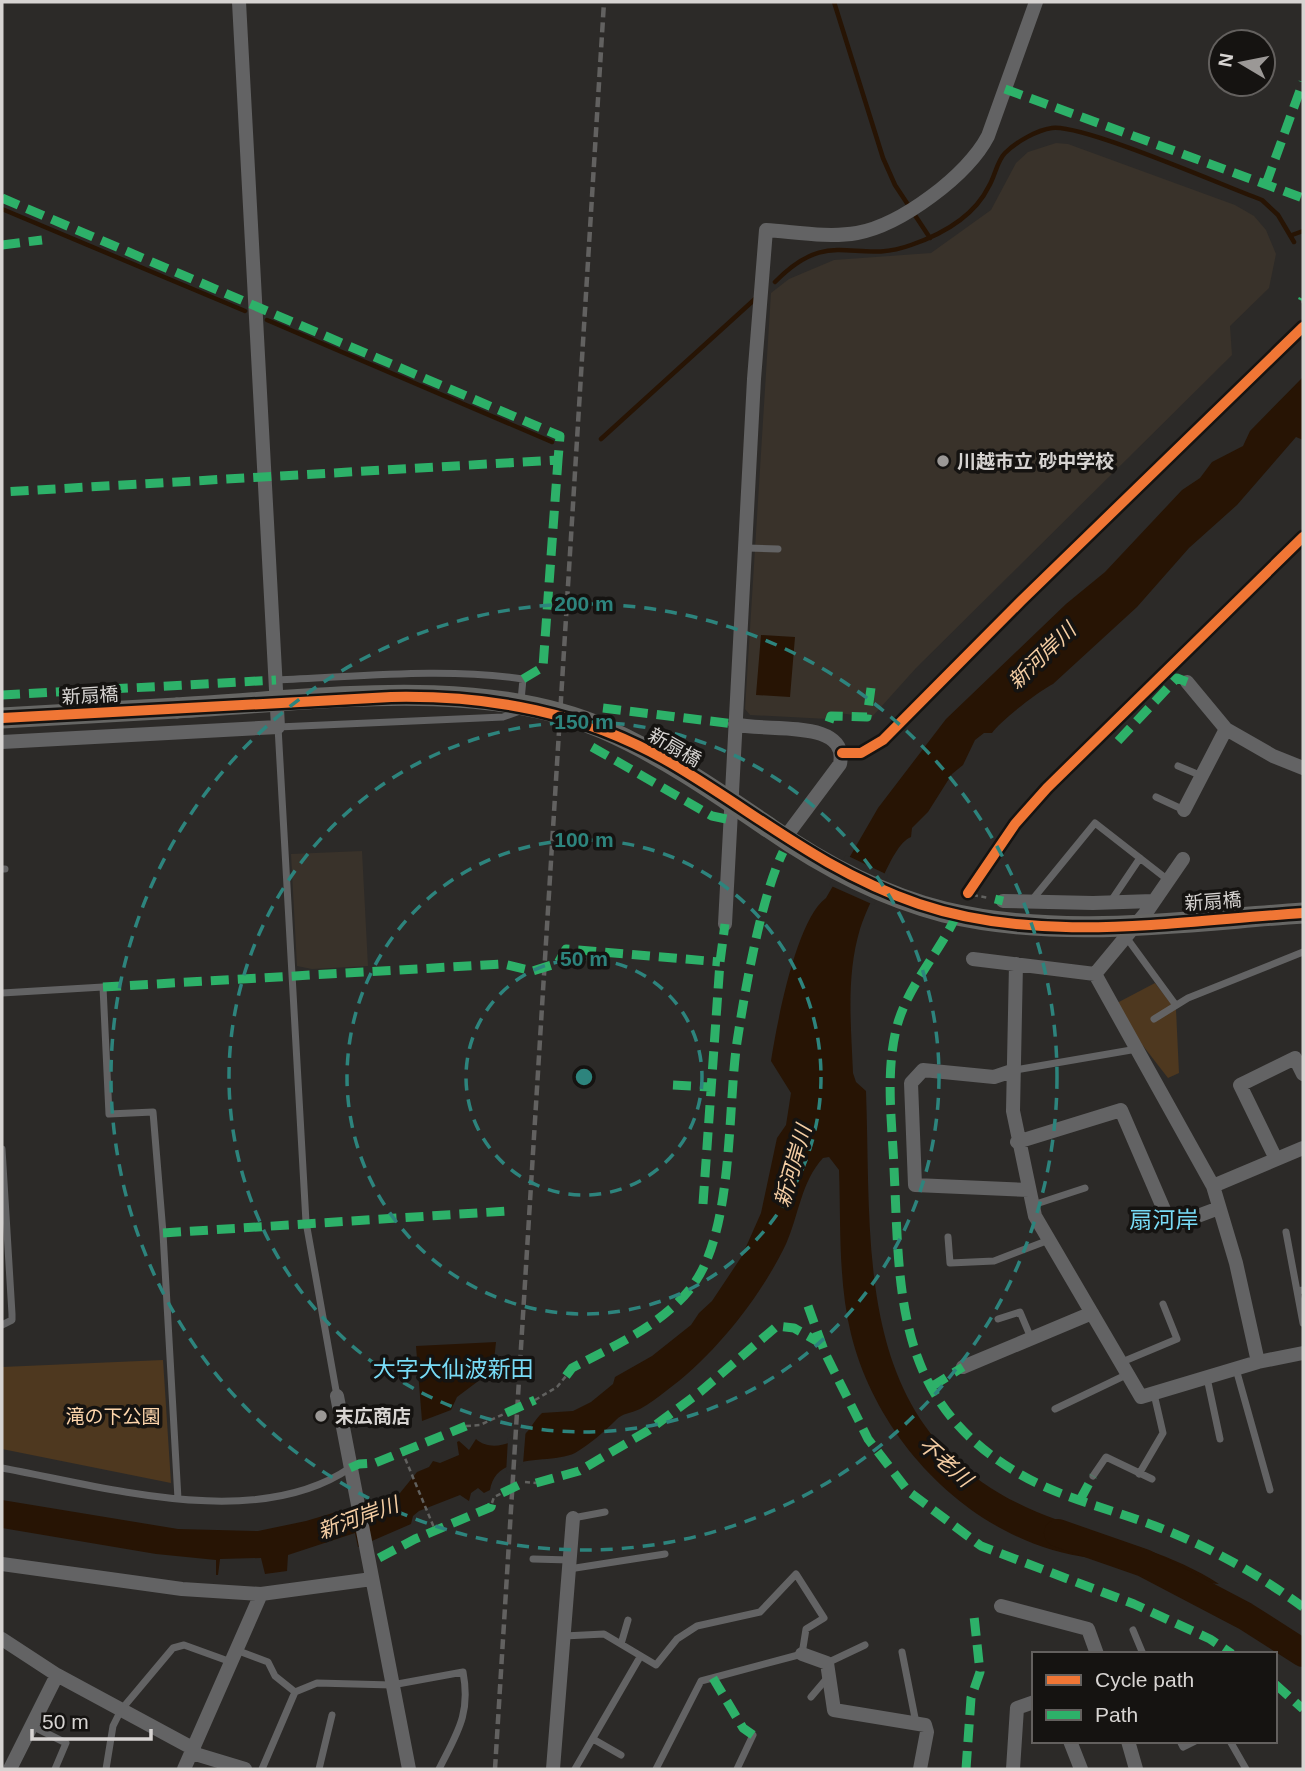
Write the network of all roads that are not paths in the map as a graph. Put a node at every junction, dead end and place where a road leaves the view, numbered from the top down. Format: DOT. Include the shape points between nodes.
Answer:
graph roads {
  1 [pos="239,2"];
  2 [pos="1036,2"];
  3 [pos="747,548"];
  4 [pos="778,550"];
  5 [pos="276,680"];
  6 [pos="1187,682"];
  7 [pos="2,718"];
  8 [pos="735,724"];
  9 [pos="278,727"];
  10 [pos="1226,729"];
  11 [pos="2,742"];
  12 [pos="1178,766"];
  13 [pos="1303,768"];
  14 [pos="1202,776"];
  15 [pos="1156,797"];
  16 [pos="1184,810"];
  17 [pos="776,833"];
  18 [pos="1140,858"];
  19 [pos="1182,859"];
  20 [pos="1168,880"];
  21 [pos="999,900"];
  22 [pos="1153,901"];
  23 [pos="1030,903"];
  24 [pos="1110,903"];
  25 [pos="1303,913"];
  26 [pos="725,923"];
  27 [pos="1131,931"];
  28 [pos="1303,952"];
  29 [pos="973,959"];
  30 [pos="1016,964"];
  31 [pos="1095,974"];
  32 [pos="2,993"];
  33 [pos="1175,1004"];
  34 [pos="1154,1019"];
  35 [pos="1138,1049"];
  36 [pos="1012,1071"];
  37 [pos="1303,1074"];
  38 [pos="1017,1142"];
  39 [pos="1303,1148"];
  40 [pos="2,1149"];
  41 [pos="1276,1159"];
  42 [pos="1213,1186"];
  43 [pos="1085,1188"];
  44 [pos="1030,1198"];
  45 [pos="1219,1208"];
  46 [pos="1286,1232"];
  47 [pos="948,1237"];
  48 [pos="1050,1239"];
  49 [pos="1300,1290"];
  50 [pos="1163,1304"];
  51 [pos="1092,1313"];
  52 [pos="998,1320"];
  53 [pos="1303,1323"];
  54 [pos="2,1325"];
  55 [pos="1031,1339"];
  56 [pos="1303,1353"];
  57 [pos="1258,1362"];
  58 [pos="963,1367"];
  59 [pos="1125,1368"];
  60 [pos="1236,1369"];
  61 [pos="1207,1378"];
  62 [pos="1154,1394"];
  63 [pos="337,1396"];
  64 [pos="1055,1409"];
  65 [pos="1220,1439"];
  66 [pos="2,1468"];
  67 [pos="1139,1474"];
  68 [pos="352,1475"];
  69 [pos="1093,1476"];
  70 [pos="1152,1479"];
  71 [pos="1270,1490"];
  72 [pos="178,1499"];
  73 [pos="605,1512"];
  74 [pos="573,1518"];
  75 [pos="665,1554"];
  76 [pos="533,1559"];
  77 [pos="2,1564"];
  78 [pos="570,1565"];
  79 [pos="372,1579"];
  80 [pos="261,1594"];
  81 [pos="1001,1606"];
  82 [pos="628,1620"];
  83 [pos="1133,1630"];
  84 [pos="564,1636"];
  85 [pos="2,1639"];
  86 [pos="621,1644"];
  87 [pos="865,1645"];
  88 [pos="902,1652"];
  89 [pos="1096,1652"];
  90 [pos="1142,1652"];
  91 [pos="802,1654"];
  92 [pos="234,1656"];
  93 [pos="640,1657"];
  94 [pos="827,1670"];
  95 [pos="57,1675"];
  96 [pos="392,1685"];
  97 [pos="295,1692"];
  98 [pos="811,1697"];
  99 [pos="1032,1703"];
  100 [pos="121,1710"];
  101 [pos="332,1715"];
  102 [pos="916,1723"];
  103 [pos="31,1725"];
  104 [pos="753,1735"];
  105 [pos="593,1739"];
  106 [pos="1071,1743"];
  107 [pos="1129,1743"];
  108 [pos="1231,1743"];
  109 [pos="193,1751"];
  110 [pos="621,1755"];
  111 [pos="10,1769"];
  112 [pos="55,1769"];
  113 [pos="106,1769"];
  114 [pos="184,1769"];
  115 [pos="245,1769"];
  116 [pos="262,1769"];
  117 [pos="319,1769"];
  118 [pos="409,1769"];
  119 [pos="439,1769"];
  120 [pos="553,1769"];
  121 [pos="575,1769"];
  122 [pos="656,1769"];
  123 [pos="737,1769"];
  124 [pos="920,1769"];
  125 [pos="1013,1769"];
  126 [pos="1080,1769"];
  127 [pos="1136,1769"];
  128 [pos="1246,1769"];
  1 -- 5 [label="street"];
  2 -- 3 [label="street" via="988,136 963,172 902,214 860,232 766,230"];
  3 -- 4 [label="lane"];
  3 -- 8 [label="street"];
  5 -- 9 [label="street"];
  5 -- 9 [label="lane" via="488,676 523,680 520,711 503,718"];
  6 -- 10 [label="street"];
  7 -- 17 [label="street, 新扇橋, bridge" via="430,696 513,703 602,728 648,750"];
  8 -- 17 [label="street" via="823,732 841,749 836,771"];
  8 -- 26 [label="street"];
  9 -- 11 [label="street"];
  9 -- 63 [label="lane" via="306,1222"];
  10 -- 13 [label="street"];
  10 -- 14 [label="street"];
  12 -- 14 [label="lane"];
  14 -- 16 [label="street"];
  15 -- 16 [label="lane"];
  17 -- 27 [label="street, 新扇橋" via="871,886 943,912 1036,926"];
  18 -- 20 [label="lane"];
  18 -- 23 [label="lane" via="1096,823"];
  18 -- 24 [label="lane"];
  19 -- 20 [label="street"];
  20 -- 22 [label="street"];
  21 -- 23 [label="street"];
  22 -- 24 [label="street"];
  22 -- 27 [label="street"];
  23 -- 24 [label="street"];
  25 -- 27 [label="street, 新扇橋"];
  27 -- 31 [label="street"];
  27 -- 33 [label="lane"];
  28 -- 33 [label="lane"];
  29 -- 30 [label="street"];
  30 -- 31 [label="street"];
  30 -- 36 [label="street"];
  31 -- 35 [label="street"];
  32 -- 72 [label="lane" via="103,987 109,1114 153,1112"];
  33 -- 34 [label="lane"];
  35 -- 36 [label="lane"];
  35 -- 42 [label="street"];
  36 -- 38 [label="street"];
  36 -- 44 [label="street" via="994,1077 923,1070 911,1083 915,1185"];
  37 -- 41 [label="street" via="1295,1058 1240,1085"];
  38 -- 44 [label="street"];
  38 -- 45 [label="street" via="1121,1110 1171,1226"];
  39 -- 41 [label="street"];
  40 -- 54 [label="lane" via="12,1320"];
  41 -- 42 [label="street"];
  42 -- 45 [label="street"];
  43 -- 44 [label="lane"];
  44 -- 48 [label="street"];
  45 -- 57 [label="street"];
  46 -- 49 [label="lane"];
  47 -- 48 [label="lane" via="950,1263 994,1261"];
  48 -- 51 [label="street"];
  49 -- 53 [label="lane"];
  50 -- 59 [label="lane" via="1177,1339"];
  51 -- 55 [label="street"];
  51 -- 59 [label="street"];
  52 -- 55 [label="lane" via="1020,1312"];
  55 -- 58 [label="street"];
  56 -- 57 [label="street"];
  57 -- 60 [label="street"];
  59 -- 62 [label="street" via="1141,1398"];
  59 -- 64 [label="lane"];
  60 -- 61 [label="street"];
  60 -- 71 [label="lane"];
  61 -- 62 [label="street"];
  61 -- 65 [label="lane"];
  62 -- 67 [label="lane" via="1163,1433"];
  63 -- 68 [label="street"];
  66 -- 72 [label="lane"];
  67 -- 69 [label="lane" via="1106,1457"];
  67 -- 70 [label="lane"];
  68 -- 72 [label="lane" via="298,1494 228,1501"];
  68 -- 79 [label="street"];
  73 -- 74 [label="lane"];
  74 -- 78 [label="street"];
  75 -- 78 [label="lane"];
  76 -- 78 [label="lane"];
  77 -- 80 [label="street" via="183,1589"];
  78 -- 84 [label="street"];
  79 -- 80 [label="street"];
  79 -- 96 [label="street"];
  80 -- 92 [label="street"];
  81 -- 89 [label="street" via="1088,1629"];
  82 -- 86 [label="lane"];
  83 -- 90 [label="lane"];
  84 -- 86 [label="lane" via="604,1634"];
  84 -- 120 [label="street"];
  85 -- 95 [label="street"];
  86 -- 93 [label="lane"];
  87 -- 94 [label="lane"];
  88 -- 102 [label="lane"];
  91 -- 93 [label="lane" via="806,1629 824,1618 796,1574 760,1612 697,1626 677,1639 656,1665"];
  91 -- 94 [label="street"];
  91 -- 122 [label="lane" via="701,1681"];
  92 -- 97 [label="lane" via="268,1662 275,1676"];
  92 -- 100 [label="lane" via="184,1645 173,1648"];
  92 -- 109 [label="street"];
  93 -- 105 [label="lane"];
  94 -- 98 [label="lane"];
  94 -- 102 [label="street" via="834,1710"];
  95 -- 100 [label="street"];
  95 -- 103 [label="street"];
  96 -- 97 [label="lane" via="331,1682"];
  96 -- 118 [label="street"];
  96 -- 119 [label="lane" via="463,1672 465,1718"];
  97 -- 116 [label="lane"];
  99 -- 125 [label="street" via="1017,1708"];
  100 -- 109 [label="street"];
  100 -- 113 [label="lane" via="113,1726"];
  101 -- 117 [label="lane"];
  102 -- 124 [label="street" via="925,1725 927,1732"];
  103 -- 111 [label="street"];
  103 -- 112 [label="lane" via="66,1743"];
  104 -- 123 [label="lane"];
  105 -- 110 [label="lane"];
  105 -- 121 [label="lane"];
  106 -- 126 [label="street"];
  107 -- 127 [label="street"];
  108 -- 128 [label="lane"];
  109 -- 114 [label="street"];
  109 -- 115 [label="street"];
}
